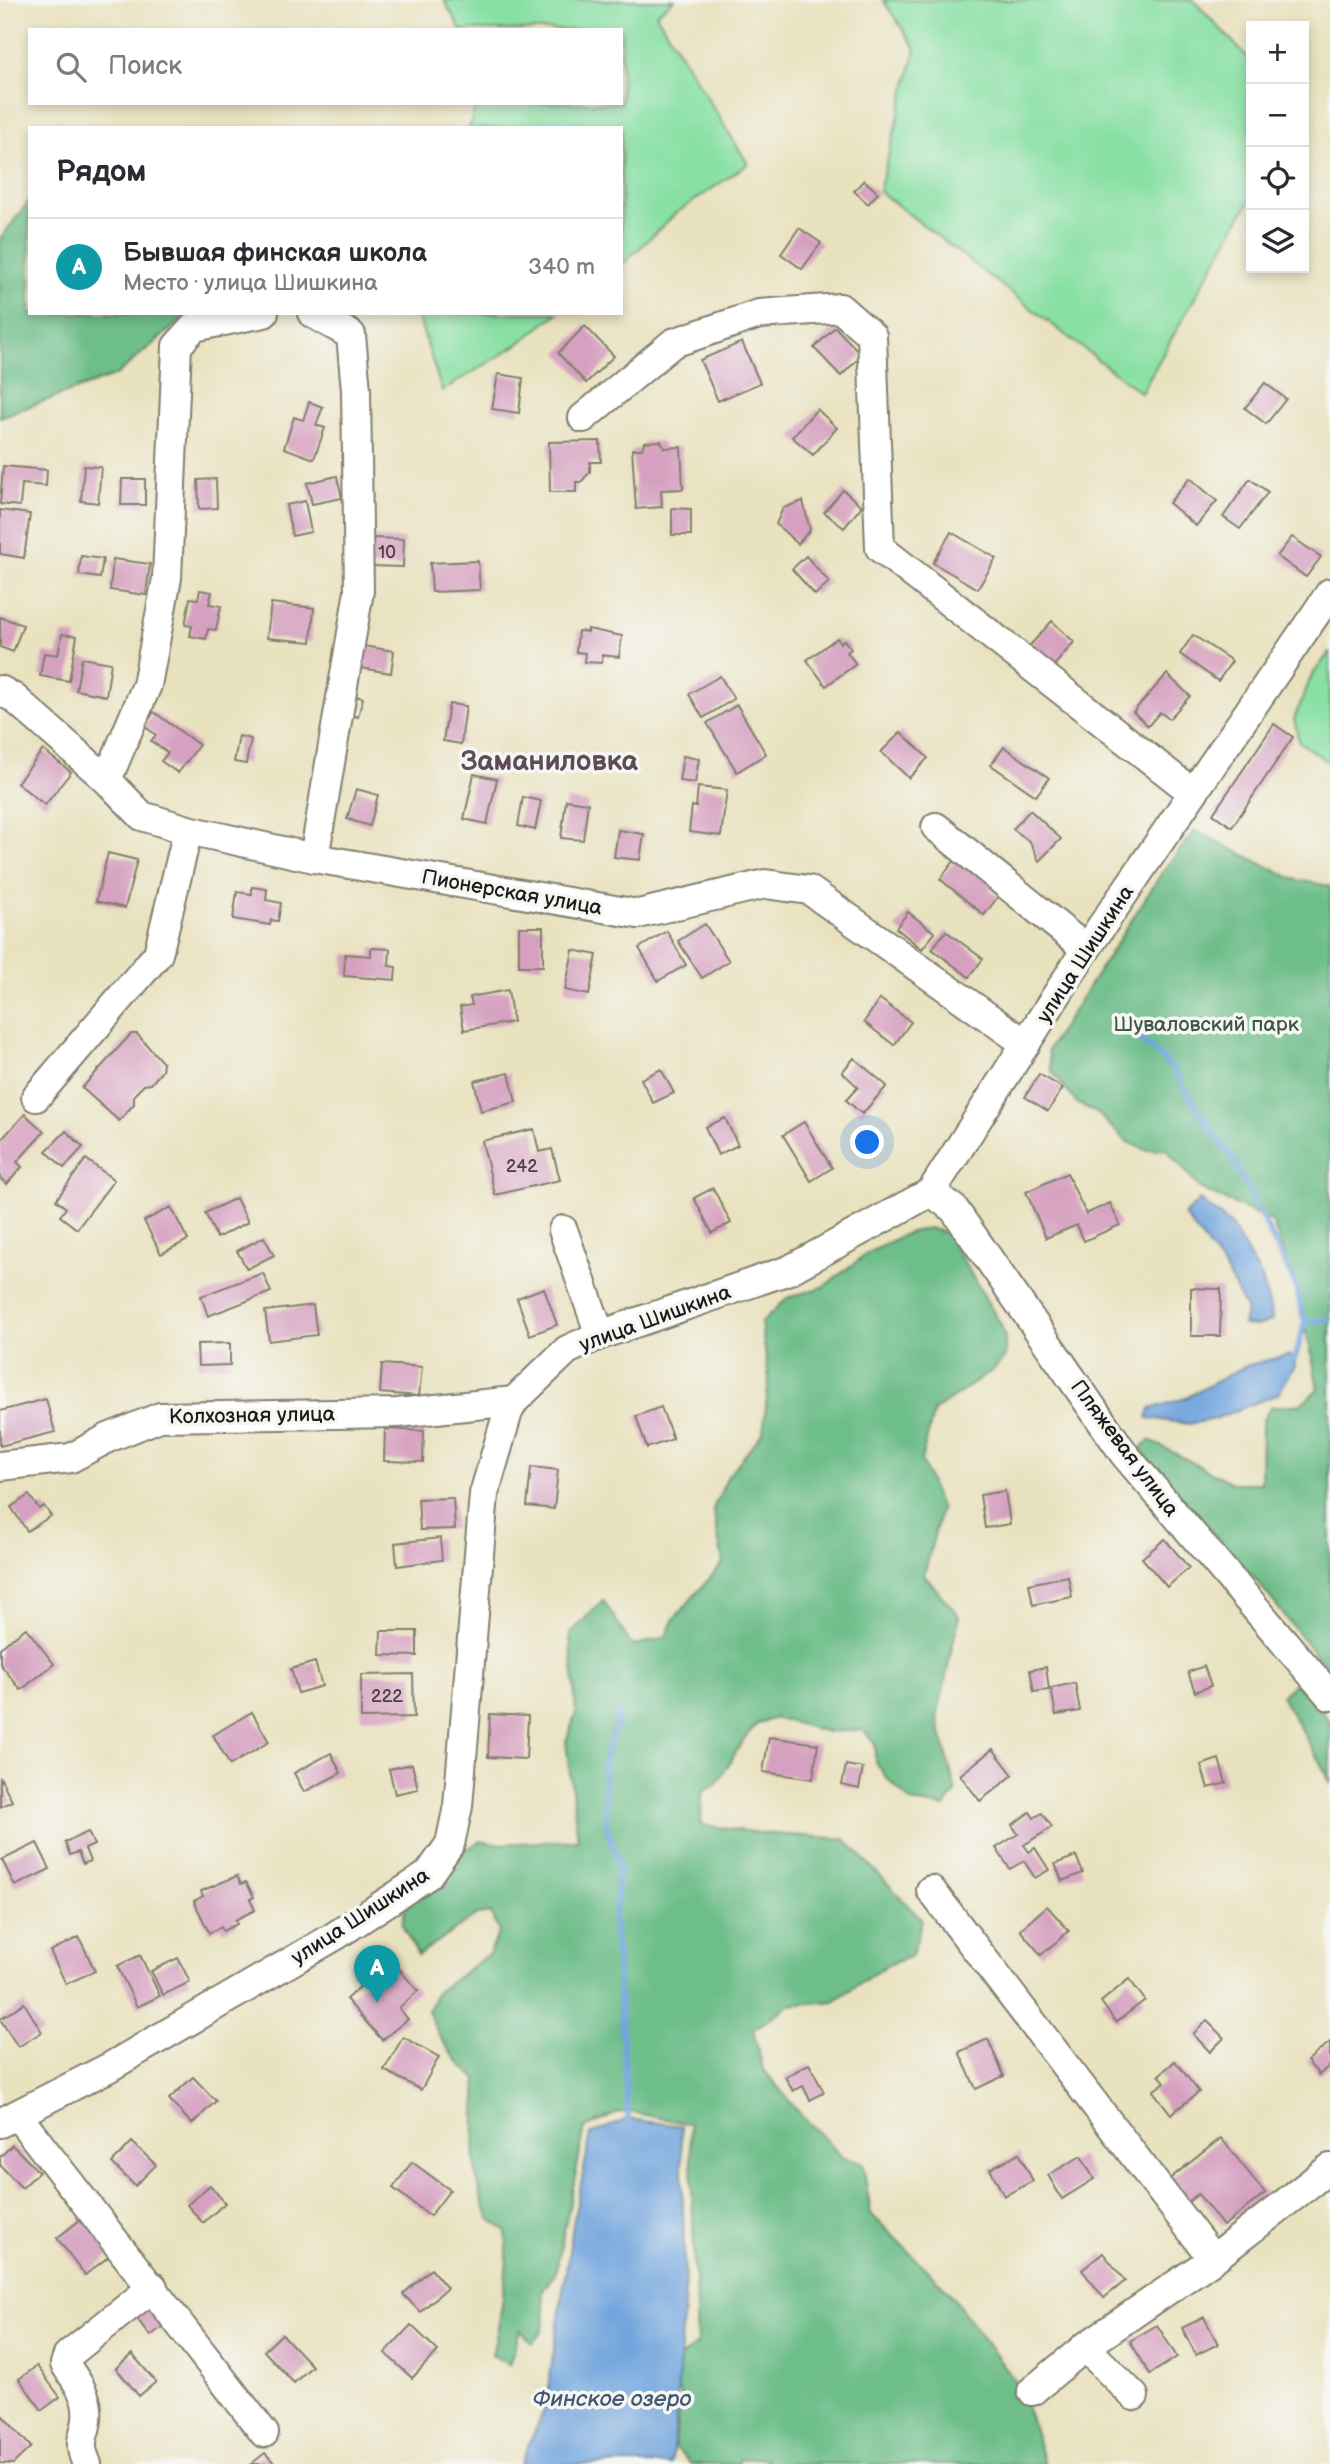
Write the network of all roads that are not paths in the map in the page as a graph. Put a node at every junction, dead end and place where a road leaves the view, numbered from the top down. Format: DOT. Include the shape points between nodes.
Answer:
graph roads {
  1 [pos="254,315"];
  2 [pos="316,315"];
  3 [pos="583,418"];
  4 [pos="1330,593"];
  5 [pos="0,690"];
  6 [pos="107,780"];
  7 [pos="1192,792"];
  8 [pos="936,827"];
  9 [pos="188,830"];
  10 [pos="314,858"];
  11 [pos="1086,949"];
  12 [pos="1026,1044"];
  13 [pos="36,1097"];
  14 [pos="931,1192"];
  15 [pos="563,1230"];
  16 [pos="600,1335"];
  17 [pos="514,1401"];
  18 [pos="0,1466"];
  19 [pos="1330,1696"];
  20 [pos="932,1890"];
  21 [pos="8,2119"];
  22 [pos="1330,2168"];
  23 [pos="1213,2259"];
  24 [pos="153,2287"];
  25 [pos="1085,2347"];
  26 [pos="1032,2391"];
  27 [pos="1134,2396"];
  28 [pos="264,2433"];
  29 [pos="87,2464"];
  1 -- 6 [label="street" via="194,327 177,346 167,578 146,685"];
  2 -- 10 [label="street" via="351,335 359,591"];
  3 -- 7 [label="street" via="673,343 759,314 840,308 872,336 880,548"];
  4 -- 7 [label="street, улица Шишкина"];
  5 -- 6 [label="street, Пионерская улица" via="15,698"];
  6 -- 9 [label="street, Пионерская улица" via="142,816"];
  7 -- 11 [label="street, улица Шишкина"];
  8 -- 11 [label="street"];
  9 -- 10 [label="street, Пионерская улица"];
  9 -- 13 [label="street" via="158,954"];
  10 -- 12 [label="street, Пионерская улица" via="638,914 765,884 809,890"];
  11 -- 12 [label="street, улица Шишкина"];
  12 -- 14 [label="street, улица Шишкина"];
  14 -- 16 [label="street, улица Шишкина" via="789,1270"];
  14 -- 19 [label="street, Пляжевая улица" via="954,1209 1125,1455"];
  15 -- 16 [label="street"];
  16 -- 17 [label="street, улица Шишкина" via="567,1350"];
  17 -- 18 [label="street, Колхозная улица" via="397,1413 160,1417 71,1458"];
  17 -- 21 [label="street, улица Шишкина" via="484,1494 458,1806 450,1844 428,1875 335,1936 108,2068"];
  20 -- 23 [label="street"];
  21 -- 24 [label="street"];
  22 -- 23 [label="street"];
  23 -- 25 [label="street"];
  24 -- 28 [label="street"];
  24 -- 29 [label="street" via="68,2355 65,2364 85,2397 88,2412 80,2441"];
  25 -- 26 [label="street"];
  25 -- 27 [label="street"];
}
